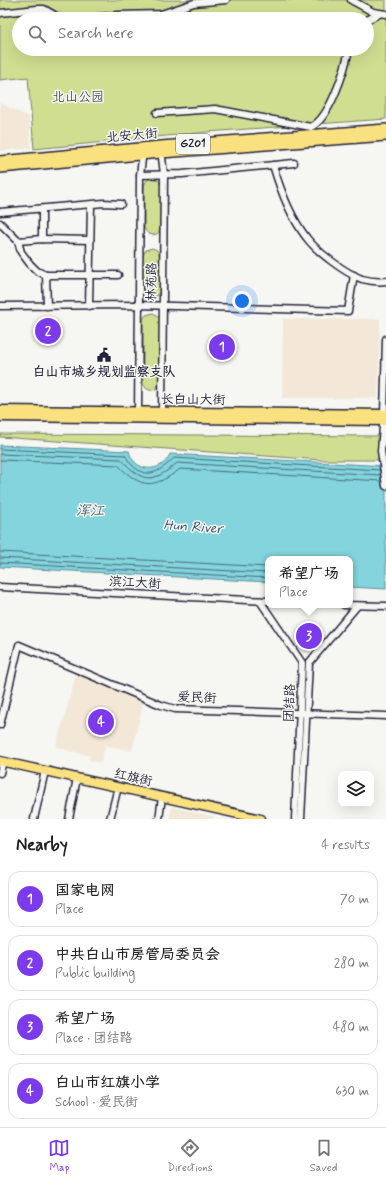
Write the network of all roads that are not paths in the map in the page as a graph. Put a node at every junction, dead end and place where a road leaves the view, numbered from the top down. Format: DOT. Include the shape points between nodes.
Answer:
graph roads {
  1 [pos="226,0"];
  2 [pos="351,0"];
  3 [pos="49,12"];
  4 [pos="166,12"];
  5 [pos="373,12"];
  6 [pos="0,13"];
  7 [pos="347,56"];
  8 [pos="158,113"];
  9 [pos="386,129"];
  10 [pos="386,136"];
  11 [pos="161,150"];
  12 [pos="143,151"];
  13 [pos="0,161"];
  14 [pos="294,163"];
  15 [pos="272,165"];
  16 [pos="0,168"];
  17 [pos="164,174"];
  18 [pos="140,176"];
  19 [pos="121,204"];
  20 [pos="90,205"];
  21 [pos="42,209"];
  22 [pos="0,212"];
  23 [pos="0,223"];
  24 [pos="42,239"];
  25 [pos="90,240"];
  26 [pos="18,241"];
  27 [pos="46,275"];
  28 [pos="90,275"];
  29 [pos="118,275"];
  30 [pos="354,275"];
  31 [pos="386,282"];
  32 [pos="139,305"];
  33 [pos="0,306"];
  34 [pos="47,306"];
  35 [pos="90,306"];
  36 [pos="163,306"];
  37 [pos="386,339"];
  38 [pos="0,410"];
  39 [pos="138,414"];
  40 [pos="162,415"];
  41 [pos="0,417"];
  42 [pos="385,417"];
  43 [pos="386,486"];
  44 [pos="0,587"];
  45 [pos="260,601"];
  46 [pos="265,601"];
  47 [pos="353,606"];
  48 [pos="357,606"];
  49 [pos="386,606"];
  50 [pos="302,663"];
  51 [pos="309,663"];
  52 [pos="304,712"];
  53 [pos="386,716"];
  54 [pos="0,725"];
  55 [pos="1,761"];
  56 [pos="45,771"];
  57 [pos="0,773"];
  58 [pos="78,778"];
  59 [pos="118,787"];
  60 [pos="162,797"];
  61 [pos="34,819"];
  62 [pos="69,819"];
  63 [pos="110,819"];
  64 [pos="159,819"];
  65 [pos="261,819"];
  66 [pos="295,819"];
  67 [pos="301,819"];
  1 -- 4 [label="street" via="194,3"];
  2 -- 5 [label="street"];
  3 -- 6 [label="street" via="37,9"];
  7 -- 8 [label="street" via="332,101 317,124 311,127 215,109"];
  9 -- 11 [label="highway, 北安大街 / G201"];
  10 -- 11 [label="highway, 北安大街 / G201"];
  11 -- 12 [label="highway, 北安大街 / G201"];
  11 -- 17 [label="street, 林苑路"];
  12 -- 13 [label="highway, 北安大街 / G201"];
  12 -- 16 [label="highway, 北安大街 / G201"];
  12 -- 18 [label="street, 林苑路"];
  14 -- 15 [label="street"];
  15 -- 17 [label="street"];
  15 -- 30 [label="street" via="278,185 306,237"];
  17 -- 18 [label="street"];
  17 -- 36 [label="street, 林苑路"];
  18 -- 32 [label="street, 林苑路"];
  19 -- 20 [label="street"];
  20 -- 21 [label="street"];
  20 -- 25 [label="street"];
  21 -- 22 [label="street"];
  21 -- 24 [label="street"];
  23 -- 26 [label="street"];
  24 -- 25 [label="street"];
  24 -- 26 [label="street"];
  25 -- 28 [label="street"];
  26 -- 27 [label="street" via="30,264"];
  27 -- 28 [label="street"];
  27 -- 34 [label="street"];
  28 -- 29 [label="street"];
  28 -- 35 [label="street"];
  30 -- 31 [label="street" via="375,282"];
  30 -- 36 [label="street" via="348,311"];
  32 -- 35 [label="street"];
  32 -- 36 [label="street"];
  32 -- 39 [label="street, 林苑路"];
  33 -- 34 [label="street"];
  34 -- 35 [label="street"];
  36 -- 40 [label="street, 林苑路"];
  37 -- 42 [label="street"];
  38 -- 39 [label="main road, 长白山大街"];
  39 -- 40 [label="main road, 长白山大街"];
  39 -- 41 [label="main road, 长白山大街"];
  40 -- 42 [label="main road, 长白山大街"];
  42 -- 43 [label="street" via="381,451"];
  44 -- 45 [label="street, 滨江大街"];
  45 -- 46 [label="street, 滨江大街"];
  45 -- 50 [label="street"];
  47 -- 48 [label="street"];
  48 -- 49 [label="street"];
  48 -- 51 [label="street"];
  50 -- 51 [label="street"];
  50 -- 52 [label="street, 团结路"];
  51 -- 52 [label="street, 团结路"];
  52 -- 53 [label="street, 爱民街"];
  52 -- 54 [label="street, 爱民街" via="175,709 19,645"];
  52 -- 66 [label="street, 团结路"];
  52 -- 67 [label="street, 团结路"];
  55 -- 56 [label="main road, 红旗街"];
  55 -- 57 [label="street"];
  56 -- 58 [label="main road, 红旗街"];
  56 -- 61 [label="street"];
  58 -- 59 [label="main road, 红旗街"];
  58 -- 62 [label="street"];
  59 -- 60 [label="main road, 红旗街"];
  59 -- 63 [label="street"];
  60 -- 64 [label="street"];
  60 -- 65 [label="main road, 红旗街"];
}
